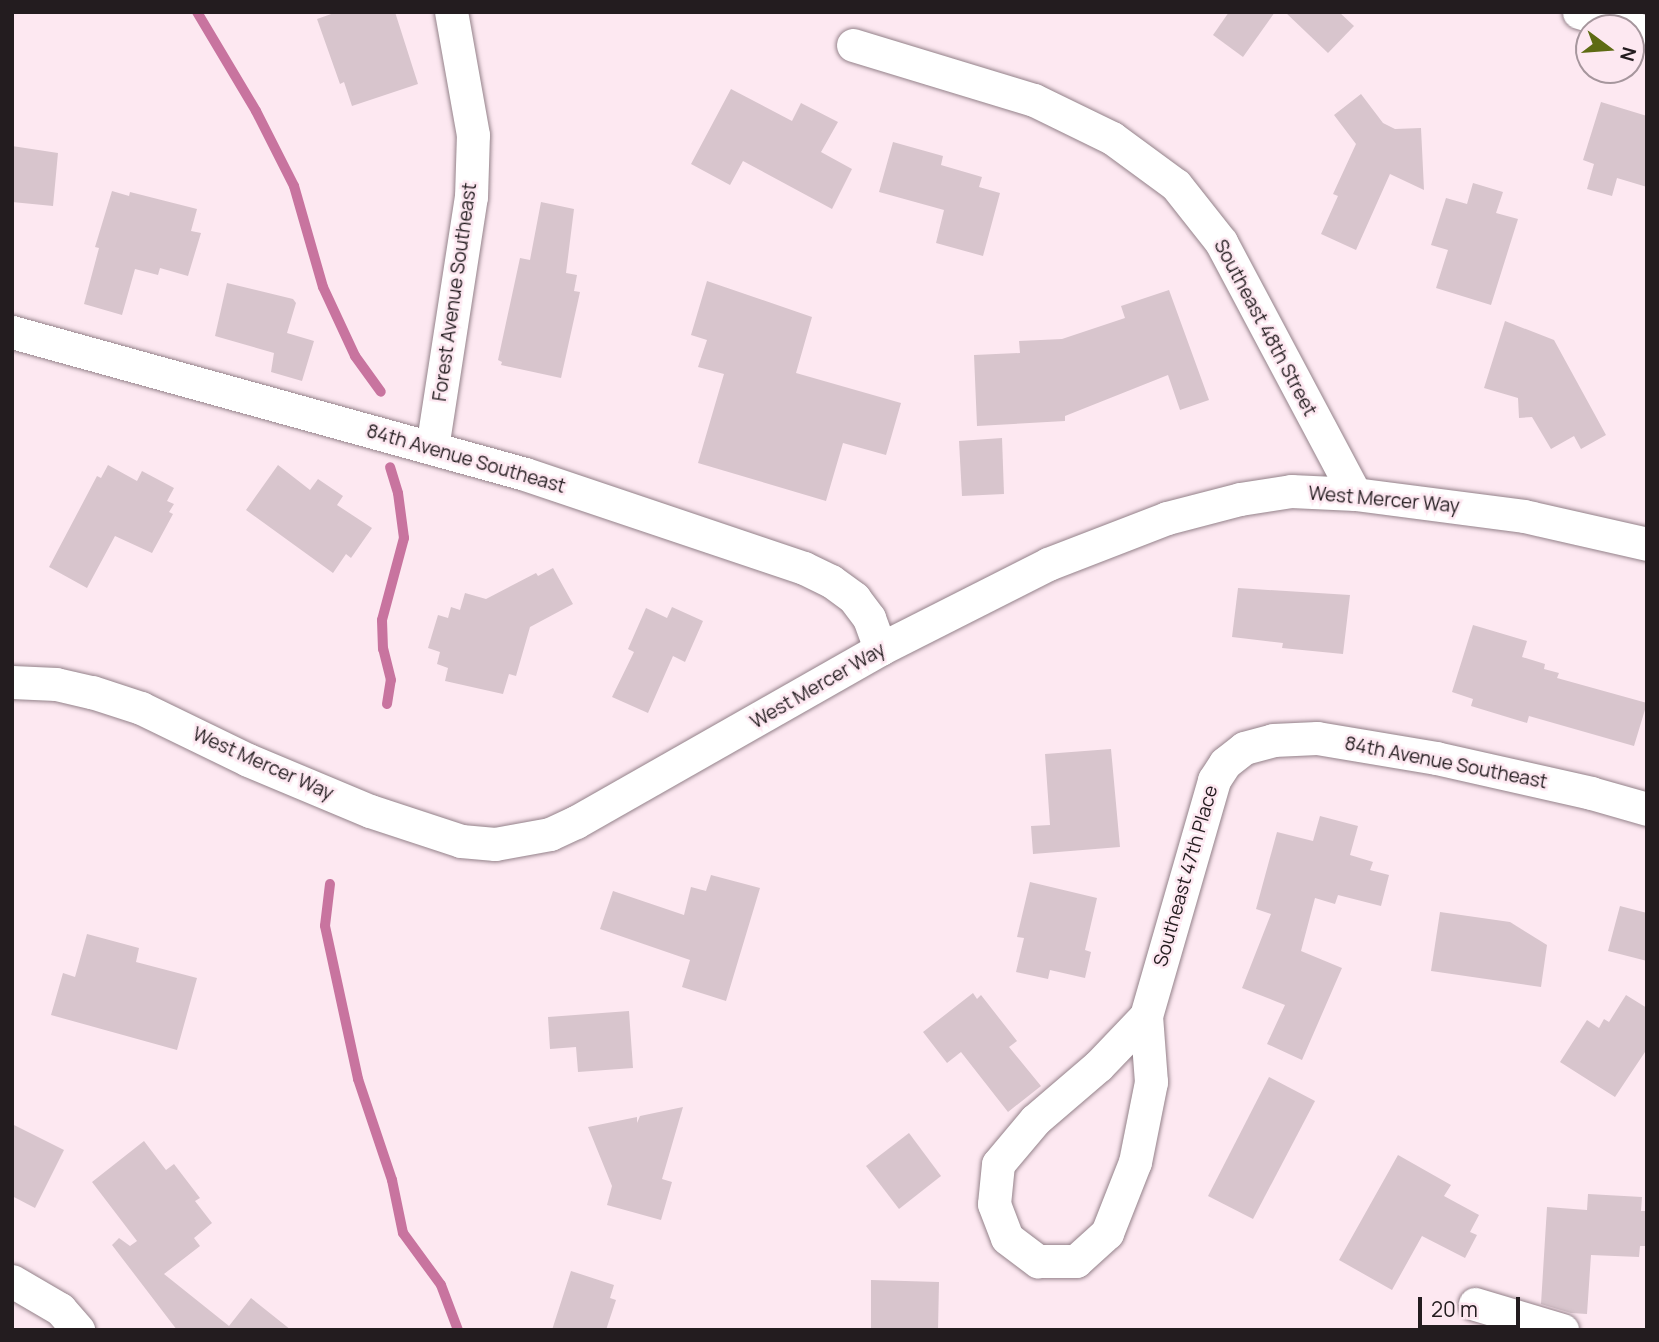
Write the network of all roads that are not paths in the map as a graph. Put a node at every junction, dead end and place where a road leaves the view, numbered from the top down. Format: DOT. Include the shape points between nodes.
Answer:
graph roads {
  1 [pos="451,12"];
  2 [pos="1579,12"];
  3 [pos="1647,32"];
  4 [pos="853,45"];
  5 [pos="12,332"];
  6 [pos="432,448"];
  7 [pos="1355,494"];
  8 [pos="1647,544"];
  9 [pos="880,649"];
  10 [pos="12,682"];
  11 [pos="1244,748"];
  12 [pos="1647,809"];
  13 [pos="1146,1016"];
  14 [pos="12,1281"];
  15 [pos="1475,1304"];
  16 [pos="78,1330"];
  17 [pos="1562,1330"];
  1 -- 6 [label="street, Forest Avenue Southeast" via="473,135 471,197"];
  2 -- 3 [label="street"];
  4 -- 7 [label="street, Southeast 48th Street" via="1034,100 1112,138 1176,185 1222,242"];
  5 -- 6 [label="street, 84th Avenue Southeast"];
  6 -- 9 [label="street, 84th Avenue Southeast" via="525,474 831,580 854,598 869,618"];
  7 -- 8 [label="street, West Mercer Way" via="1524,516"];
  7 -- 9 [label="street, West Mercer Way" via="1291,491 1167,518 1048,564"];
  9 -- 10 [label="street, West Mercer Way" via="576,822 550,834 495,844 461,841 370,811 248,760 141,708 56,684"];
  11 -- 12 [label="street, 84th Avenue Southeast" via="1273,740 1317,738 1436,758"];
  11 -- 13 [label="street, Southeast 47th Place" via="1225,762 1214,779"];
  13 -- 13 [label="street, Southeast 47th Place" via="1098,1066 1035,1120 998,1164 994,1204 1007,1238 1038,1261 1076,1261 1107,1233 1135,1162 1151,1082"];
  14 -- 16 [label="street" via="60,1309"];
  15 -- 17 [label="street"];
}
